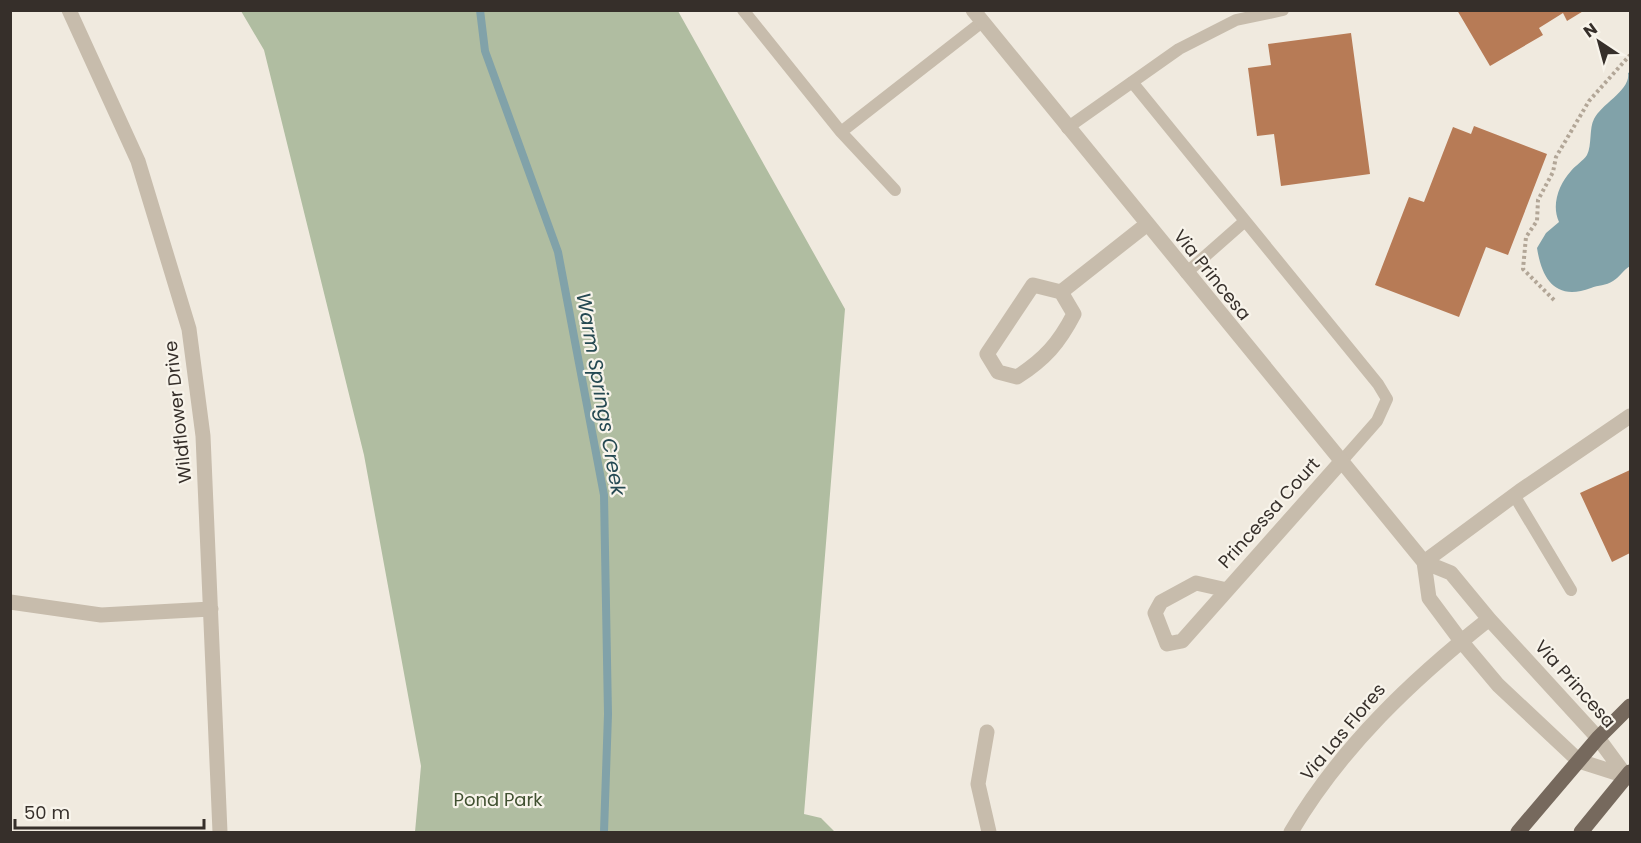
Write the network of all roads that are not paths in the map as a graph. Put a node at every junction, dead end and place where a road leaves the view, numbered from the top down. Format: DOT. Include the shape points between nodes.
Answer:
graph roads {
  1 [pos="69,10"];
  2 [pos="743,10"];
  3 [pos="1283,10"];
  4 [pos="977,16"];
  5 [pos="1132,82"];
  6 [pos="1067,128"];
  7 [pos="841,132"];
  8 [pos="895,190"];
  9 [pos="1245,221"];
  10 [pos="1146,225"];
  11 [pos="1186,273"];
  12 [pos="1061,292"];
  13 [pos="1630,416"];
  14 [pos="1340,463"];
  15 [pos="1514,495"];
  16 [pos="1424,562"];
  17 [pos="1227,590"];
  18 [pos="1571,590"];
  19 [pos="10,602"];
  20 [pos="211,609"];
  21 [pos="1489,619"];
  22 [pos="1461,641"];
  23 [pos="1630,706"];
  24 [pos="987,732"];
  25 [pos="1598,738"];
  26 [pos="1579,761"];
  27 [pos="1629,776"];
  28 [pos="220,832"];
  29 [pos="989,832"];
  30 [pos="1291,832"];
  31 [pos="1518,832"];
  32 [pos="1581,832"];
  1 -- 20 [label="street, Wildflower Drive" via="138,161 189,329 203,436"];
  2 -- 7 [label="lane"];
  3 -- 5 [label="lane" via="1236,20 1179,49"];
  4 -- 6 [label="street, Via Princesa"];
  4 -- 7 [label="lane"];
  5 -- 6 [label="lane"];
  5 -- 9 [label="lane"];
  6 -- 10 [label="street, Via Princesa"];
  7 -- 8 [label="lane"];
  9 -- 11 [label="lane"];
  9 -- 14 [label="lane" via="1378,384 1386,399 1377,421"];
  10 -- 11 [label="street, Via Princesa"];
  10 -- 12 [label="street"];
  11 -- 14 [label="street, Via Princesa"];
  12 -- 12 [label="street" via="1074,314 1061,340 1017,377 998,372 987,354 1033,285"];
  13 -- 15 [label="street"];
  14 -- 16 [label="street, Via Princesa"];
  14 -- 17 [label="street, Princessa Court"];
  15 -- 16 [label="street"];
  15 -- 18 [label="lane"];
  16 -- 21 [label="street, Via Princesa" via="1451,573"];
  16 -- 22 [label="street" via="1429,598"];
  17 -- 17 [label="street, Princessa Court" via="1196,583 1161,602 1155,613 1167,644 1182,640"];
  19 -- 20 [label="street" via="101,615"];
  20 -- 28 [label="street, Wildflower Drive"];
  21 -- 22 [label="street, Via Las Flores"];
  21 -- 25 [label="street, Via Princesa"];
  22 -- 26 [label="street" via="1498,685"];
  22 -- 30 [label="street, Via Las Flores" via="1377,716 1337,764"];
  23 -- 25 [label="main road"];
  24 -- 29 [label="street" via="978,784"];
  25 -- 26 [label="main road"];
  25 -- 27 [label="street, Via Princesa"];
  26 -- 27 [label="street"];
  26 -- 31 [label="main road"];
  27 -- 32 [label="main road"];
}
